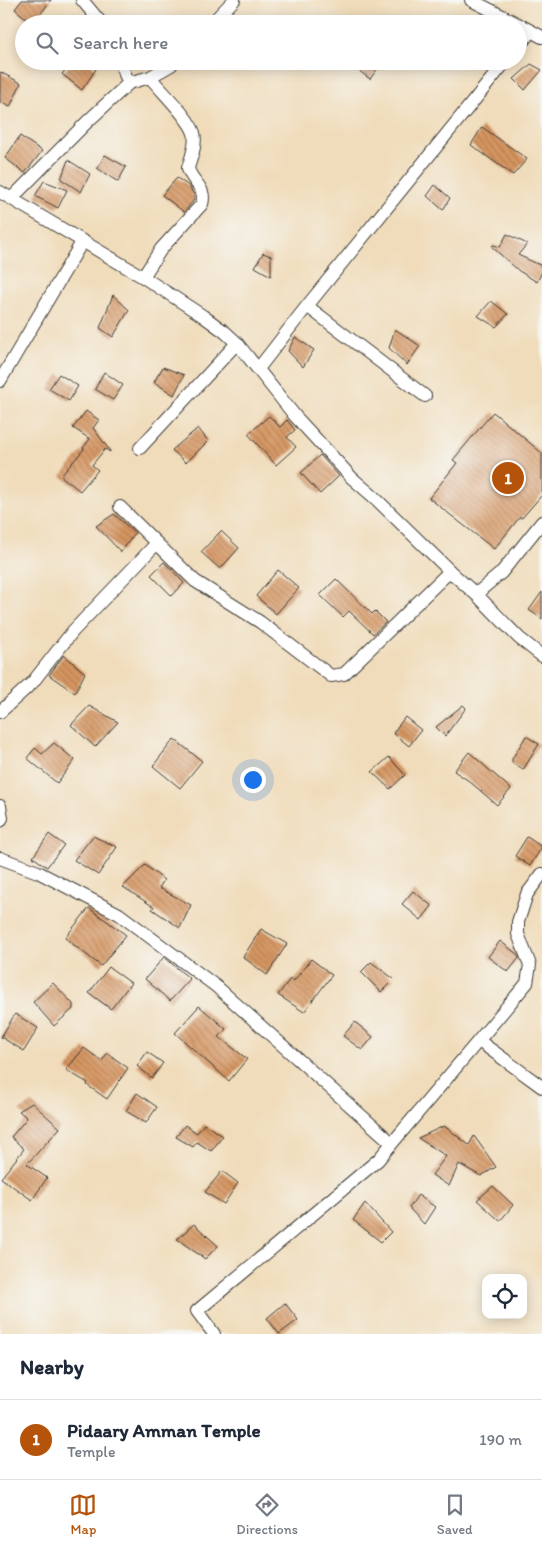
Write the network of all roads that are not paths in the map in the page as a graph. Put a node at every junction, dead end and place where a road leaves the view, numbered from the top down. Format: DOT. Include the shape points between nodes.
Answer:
graph roads {
  1 [pos="82,0"];
  2 [pos="234,0"];
  3 [pos="471,0"];
  4 [pos="94,15"];
  5 [pos="219,15"];
  6 [pos="500,15"];
  7 [pos="527,29"];
  8 [pos="539,35"];
  9 [pos="527,41"];
  10 [pos="124,70"];
  11 [pos="161,70"];
  12 [pos="499,70"];
  13 [pos="150,78"];
  14 [pos="130,83"];
  15 [pos="0,192"];
  16 [pos="12,198"];
  17 [pos="82,242"];
  18 [pos="143,277"];
  19 [pos="307,306"];
  20 [pos="237,343"];
  21 [pos="258,369"];
  22 [pos="0,380"];
  23 [pos="425,396"];
  24 [pos="140,448"];
  25 [pos="120,506"];
  26 [pos="542,522"];
  27 [pos="157,543"];
  28 [pos="450,571"];
  29 [pos="476,594"];
  30 [pos="542,656"];
  31 [pos="0,712"];
  32 [pos="0,806"];
  33 [pos="0,821"];
  34 [pos="0,858"];
  35 [pos="542,874"];
  36 [pos="479,1041"];
  37 [pos="542,1087"];
  38 [pos="392,1143"];
  39 [pos="214,1334"];
  1 -- 4 [label="street"];
  2 -- 5 [label="street"];
  3 -- 6 [label="street"];
  7 -- 8 [label="street"];
  8 -- 9 [label="street"];
  10 -- 14 [label="street"];
  11 -- 13 [label="street"];
  12 -- 19 [label="street"];
  13 -- 14 [label="street"];
  13 -- 18 [label="street" via="195,134 188,168 203,192 203,200 161,249"];
  14 -- 16 [label="street"];
  15 -- 16 [label="street"];
  16 -- 17 [label="street"];
  17 -- 18 [label="street"];
  17 -- 22 [label="street"];
  18 -- 20 [label="street" via="203,316"];
  19 -- 21 [label="street"];
  19 -- 23 [label="street"];
  20 -- 21 [label="street"];
  20 -- 24 [label="street"];
  21 -- 28 [label="street" via="352,478"];
  25 -- 27 [label="street"];
  26 -- 29 [label="street" via="500,573"];
  27 -- 28 [label="street" via="195,580 260,622 331,676 344,674"];
  27 -- 31 [label="street" via="74,631 32,683"];
  28 -- 29 [label="street"];
  29 -- 30 [label="street" via="518,638"];
  32 -- 33 [label="street"];
  34 -- 38 [label="street" via="38,872 119,914 217,987"];
  35 -- 36 [label="street" via="527,894 518,922 518,934 530,965 527,983"];
  36 -- 37 [label="street"];
  36 -- 38 [label="street"];
  38 -- 39 [label="street" via="378,1160 197,1311"];
}
